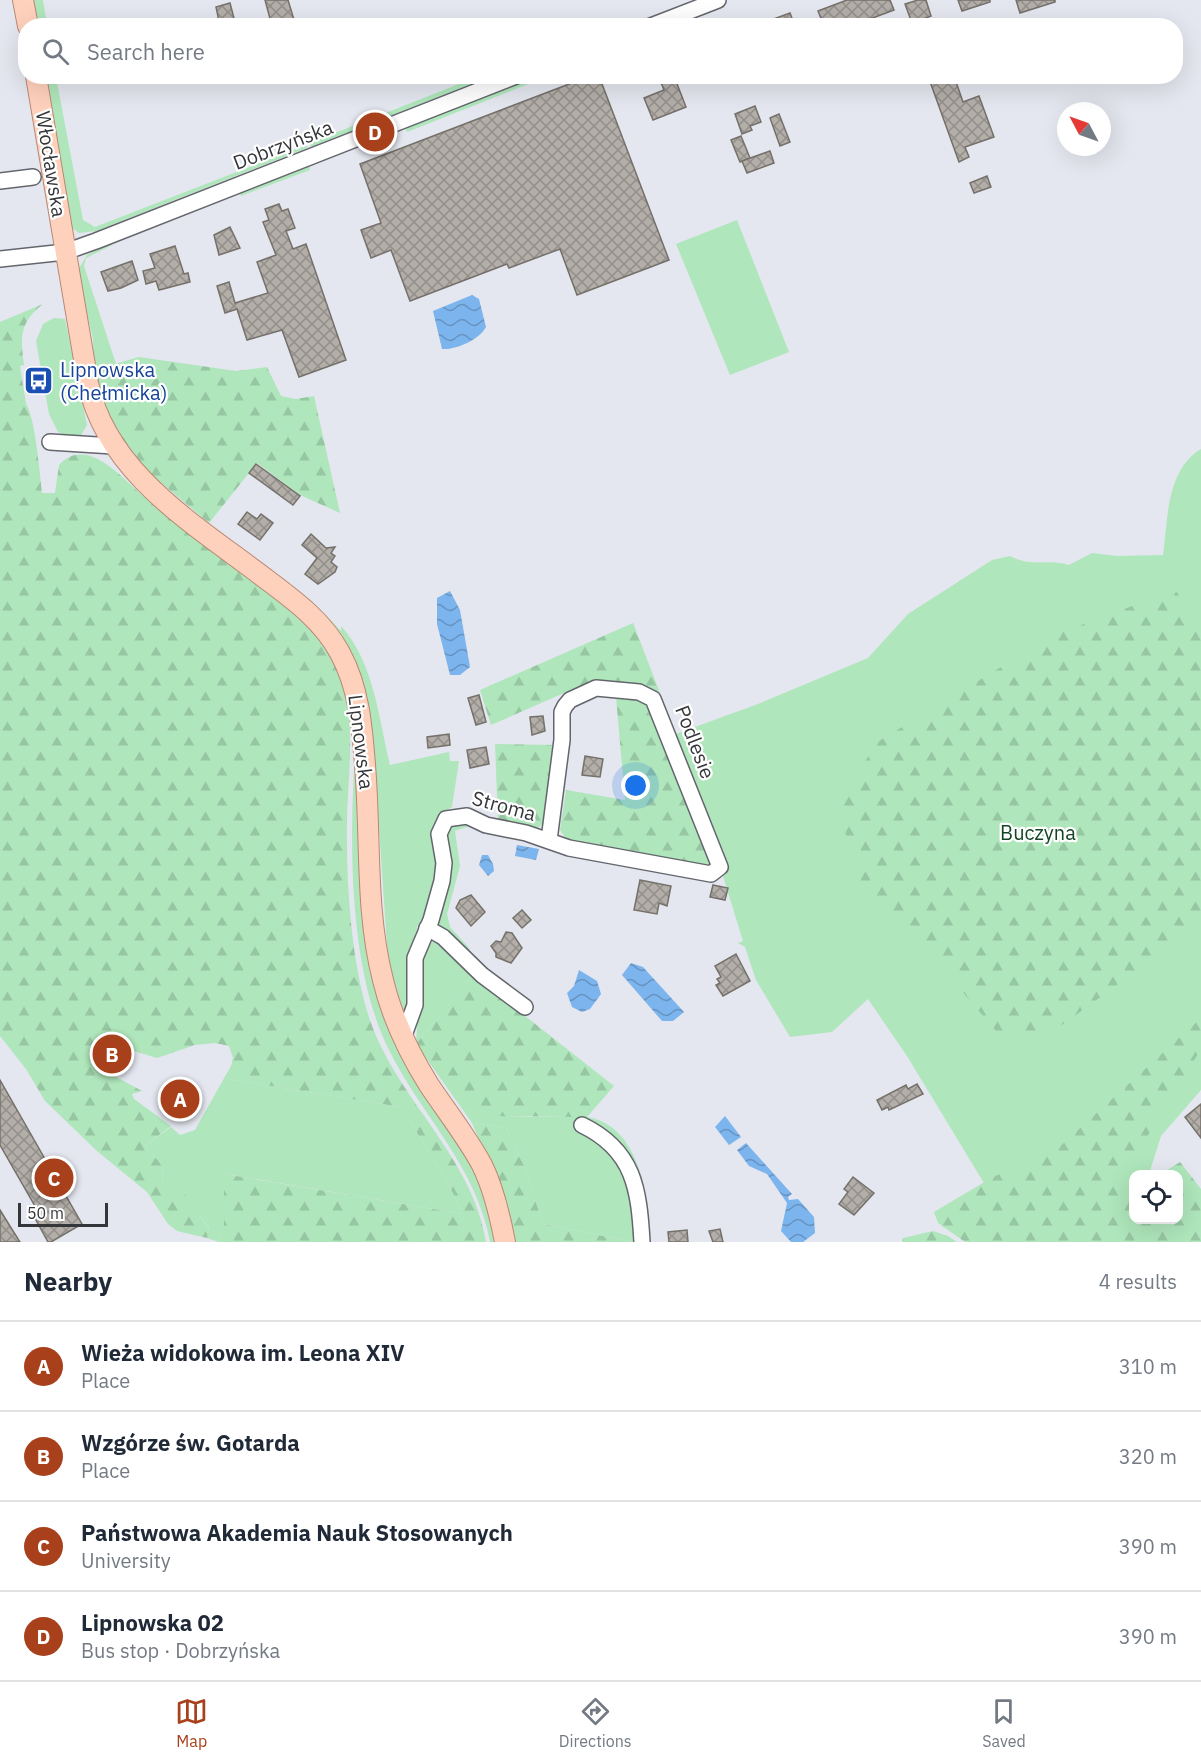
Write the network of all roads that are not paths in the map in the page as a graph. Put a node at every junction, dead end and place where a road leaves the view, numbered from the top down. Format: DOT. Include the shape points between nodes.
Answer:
graph roads {
  1 [pos="23,0"];
  2 [pos="718,0"];
  3 [pos="26,18"];
  4 [pos="672,18"];
  5 [pos="37,84"];
  6 [pos="496,84"];
  7 [pos="33,177"];
  8 [pos="0,181"];
  9 [pos="65,252"];
  10 [pos="0,259"];
  11 [pos="50,442"];
  12 [pos="113,446"];
  13 [pos="549,840"];
  14 [pos="704,872"];
  15 [pos="427,928"];
  16 [pos="525,1007"];
  17 [pos="403,1038"];
  18 [pos="582,1125"];
  19 [pos="505,1242"];
  20 [pos="642,1242"];
  1 -- 3 [label="main road"];
  2 -- 4 [label="street"];
  5 -- 9 [label="main road, Włocławska"];
  6 -- 9 [label="street, Dobrzyńska"];
  7 -- 8 [label="street"];
  9 -- 10 [label="street, Dobrzyńska"];
  9 -- 12 [label="main road, Lipnowska" via="91,397"];
  11 -- 12 [label="street"];
  12 -- 17 [label="main road, Lipnowska" via="177,510 312,616 340,652 351,678 361,722 379,962"];
  13 -- 14 [label="street, Stroma" via="600,854"];
  13 -- 14 [label="street, Podlesie" via="565,706 596,688 639,692 658,705 719,862 716,871"];
  13 -- 15 [label="street, Stroma" via="486,825 467,816 446,819 439,834 444,863 442,881"];
  15 -- 16 [label="street"];
  15 -- 17 [label="street, Stroma" via="414,958 415,1005"];
  17 -- 19 [label="main road, Lipnowska" via="482,1167 495,1197"];
  18 -- 20 [label="street" via="615,1146 626,1164 637,1192"];
}
